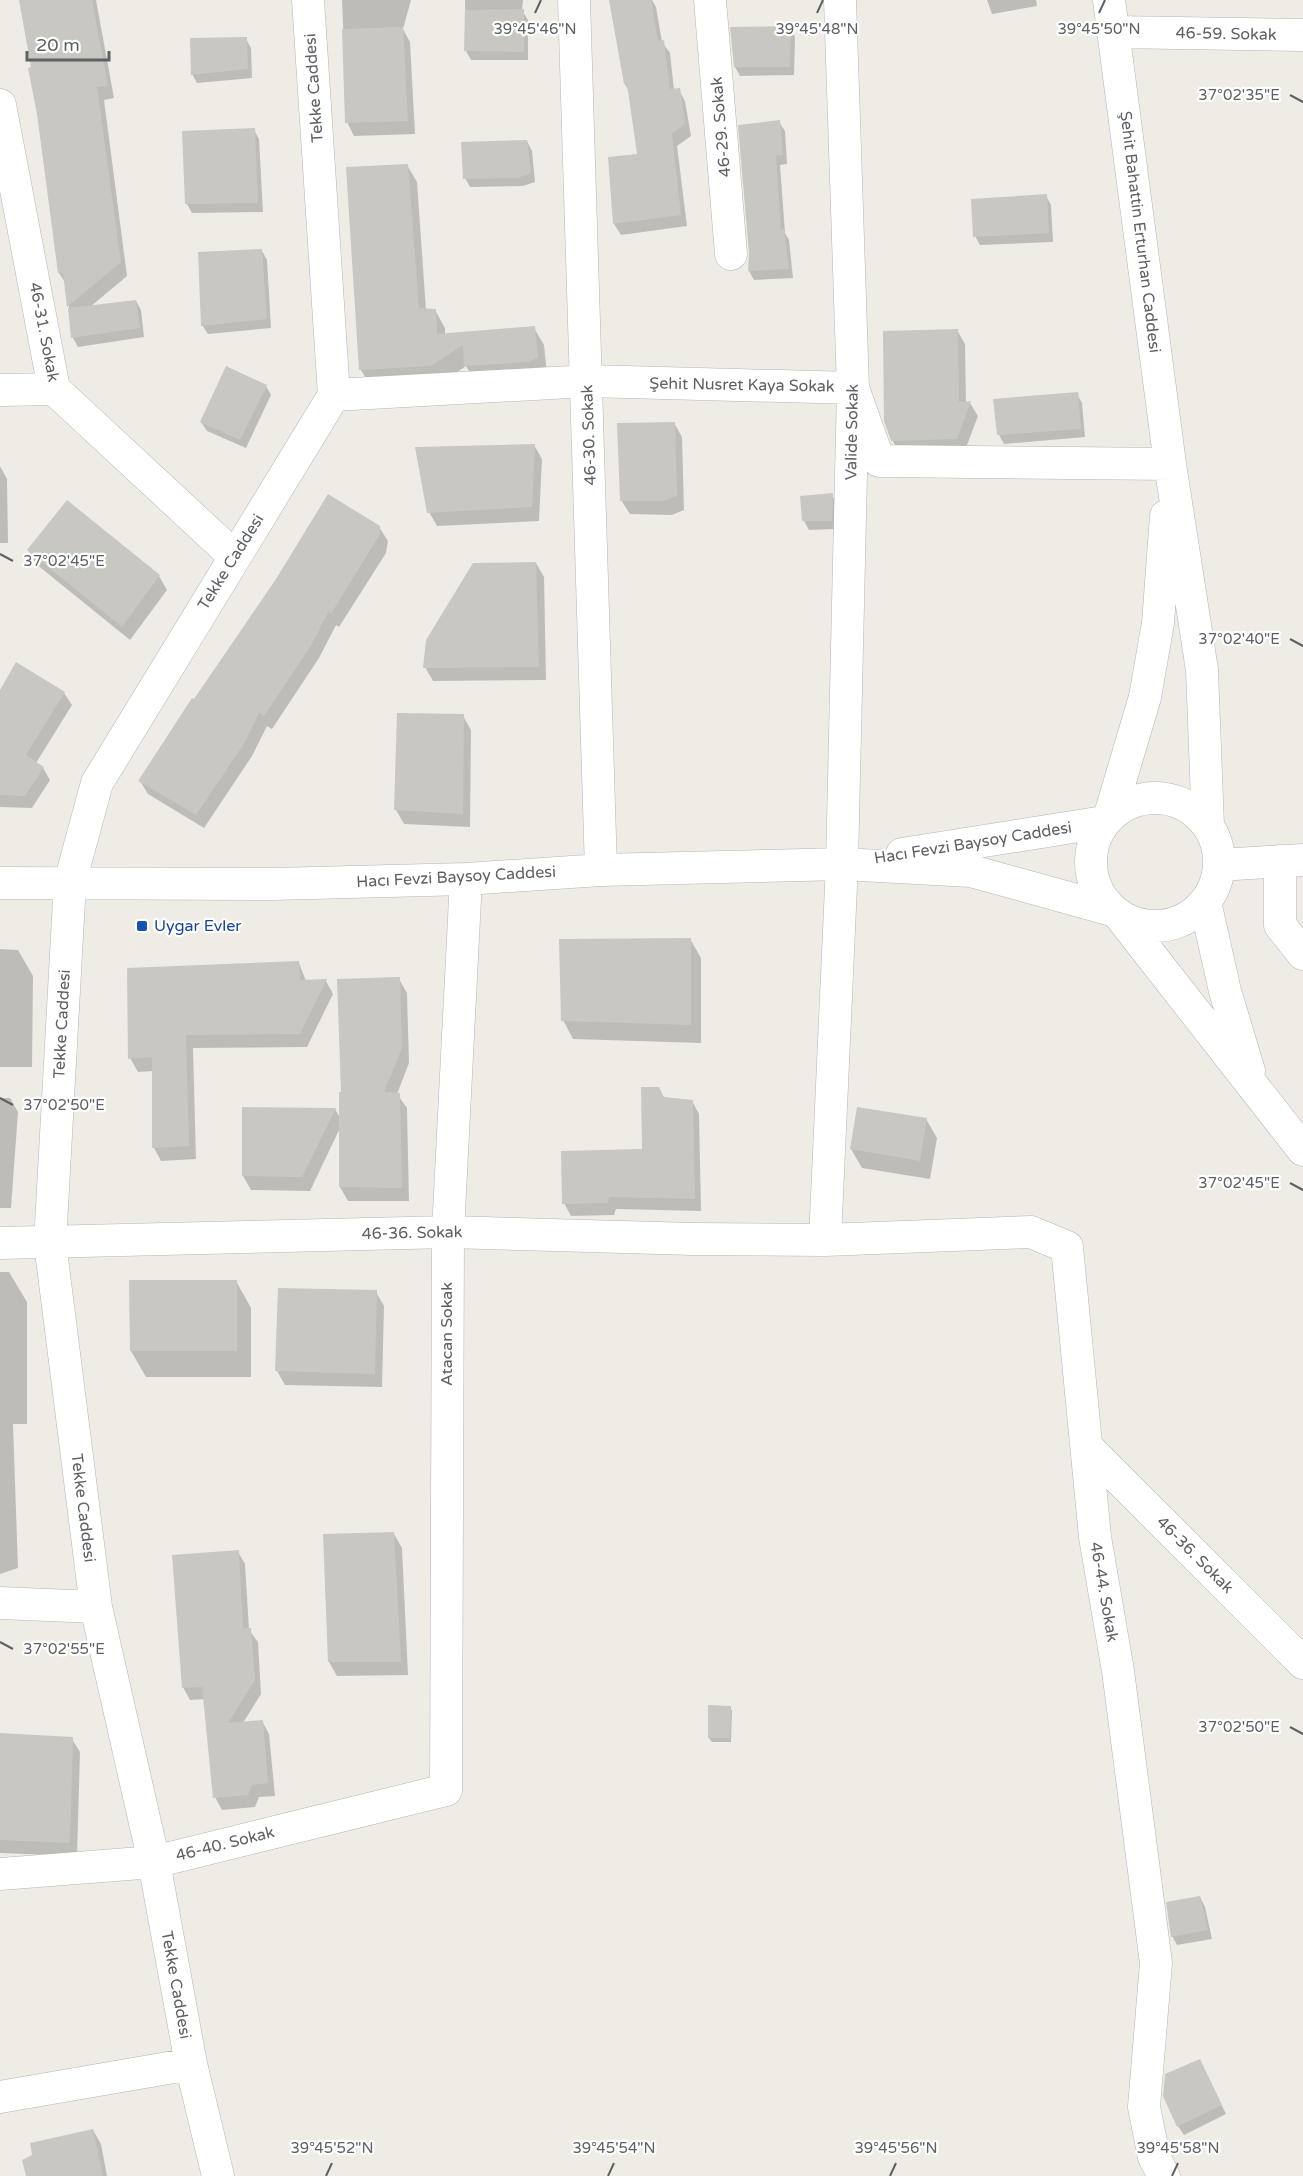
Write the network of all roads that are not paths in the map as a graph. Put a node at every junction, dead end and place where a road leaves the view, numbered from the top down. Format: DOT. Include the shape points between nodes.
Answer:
graph roads {
  1 [pos="308,0"];
  2 [pos="574,0"];
  3 [pos="710,0"];
  4 [pos="840,0"];
  5 [pos="1109,0"];
  6 [pos="1114,32"];
  7 [pos="1303,35"];
  8 [pos="0,105"];
  9 [pos="731,254"];
  10 [pos="588,381"];
  11 [pos="853,388"];
  12 [pos="54,389"];
  13 [pos="0,390"];
  14 [pos="334,395"];
  15 [pos="1170,464"];
  16 [pos="234,556"];
  17 [pos="1107,819"];
  18 [pos="1208,826"];
  19 [pos="1292,861"];
  20 [pos="842,864"];
  21 [pos="1219,865"];
  22 [pos="601,870"];
  23 [pos="0,876"];
  24 [pos="466,879"];
  25 [pos="70,882"];
  26 [pos="0,883"];
  27 [pos="1205,902"];
  28 [pos="1116,913"];
  29 [pos="1303,954"];
  30 [pos="1253,1087"];
  31 [pos="1303,1150"];
  32 [pos="448,1232"];
  33 [pos="825,1240"];
  34 [pos="0,1243"];
  35 [pos="50,1243"];
  36 [pos="1087,1447"];
  37 [pos="0,1604"];
  38 [pos="96,1607"];
  39 [pos="1303,1663"];
  40 [pos="446,1790"];
  41 [pos="154,1862"];
  42 [pos="0,1874"];
  43 [pos="191,2064"];
  44 [pos="0,2097"];
  45 [pos="218,2176"];
  46 [pos="1164,2176"];
  1 -- 14 [label="street, Tekke Caddesi"];
  2 -- 10 [label="street, 46-30. Sokak"];
  3 -- 9 [label="street, 46-29. Sokak"];
  4 -- 11 [label="street, Valide Sokak"];
  5 -- 6 [label="street, Şehit Bahattin Erturhan Caddesi"];
  6 -- 7 [label="street, 46-59. Sokak"];
  6 -- 15 [label="street, Şehit Bahattin Erturhan Caddesi"];
  8 -- 12 [label="street, 46-31. Sokak"];
  10 -- 11 [label="street, Şehit Nusret Kaya Sokak"];
  10 -- 14 [label="street, Şehit Nusret Kaya Sokak"];
  10 -- 22 [label="street, 46-30. Sokak"];
  11 -- 15 [label="street, Şehit Nusret Kaya Sokak" via="879,461"];
  11 -- 20 [label="street, Valide Sokak"];
  12 -- 13 [label="street"];
  12 -- 16 [label="street, 46-31. Sokak"];
  14 -- 16 [label="street, Tekke Caddesi"];
  15 -- 17 [label="street, Şehit Bahattin Erturhan Caddesi" via="1158,623 1145,697"];
  15 -- 18 [label="street, Şehit Bahattin Erturhan Caddesi" via="1202,670"];
  16 -- 25 [label="street, Tekke Caddesi" via="97,783"];
  17 -- 18 [label="street" via="1136,800 1164,798 1187,806"];
  17 -- 20 [label="street, Hacı Fevzi Baysoy Caddesi"];
  17 -- 28 [label="street" via="1094,840 1090,867 1097,891"];
  18 -- 21 [label="street" via="1217,844"];
  19 -- 21 [label="street"];
  19 -- 29 [label="street" via="1280,925"];
  20 -- 22 [label="street, Hacı Fevzi Baysoy Caddesi"];
  20 -- 28 [label="street, Hacı Fevzi Baysoy Caddesi" via="971,871 1052,891"];
  20 -- 33 [label="street, Valide Sokak"];
  21 -- 27 [label="street" via="1215,885"];
  22 -- 24 [label="street, Hacı Fevzi Baysoy Caddesi"];
  23 -- 25 [label="street, Hacı Fevzi Baysoy Caddesi"];
  24 -- 25 [label="street, Hacı Fevzi Baysoy Caddesi" via="274,884"];
  24 -- 32 [label="street, Atacan Sokak"];
  25 -- 26 [label="street, Hacı Fevzi Baysoy Caddesi"];
  25 -- 35 [label="street, Tekke Caddesi"];
  27 -- 28 [label="street" via="1182,920 1162,926 1140,924"];
  27 -- 30 [label="street"];
  28 -- 30 [label="street"];
  30 -- 31 [label="street"];
  32 -- 33 [label="street, 46-36. Sokak"];
  32 -- 35 [label="street, 46-36. Sokak"];
  32 -- 40 [label="street, Atacan Sokak"];
  33 -- 36 [label="street, 46-44. Sokak" via="1031,1232 1067,1247"];
  34 -- 35 [label="street, 46-36. Sokak"];
  35 -- 38 [label="street, Tekke Caddesi"];
  36 -- 39 [label="street, 46-36. Sokak"];
  36 -- 46 [label="street, 46-44. Sokak" via="1095,1537 1118,1671 1156,1963 1144,2107 1154,2157"];
  37 -- 38 [label="street"];
  38 -- 41 [label="street, Tekke Caddesi"];
  40 -- 41 [label="street, 46-40. Sokak"];
  41 -- 42 [label="street, 46-40. Sokak"];
  41 -- 43 [label="street, Tekke Caddesi"];
  43 -- 44 [label="street"];
  43 -- 45 [label="street, Tekke Caddesi"];
}
